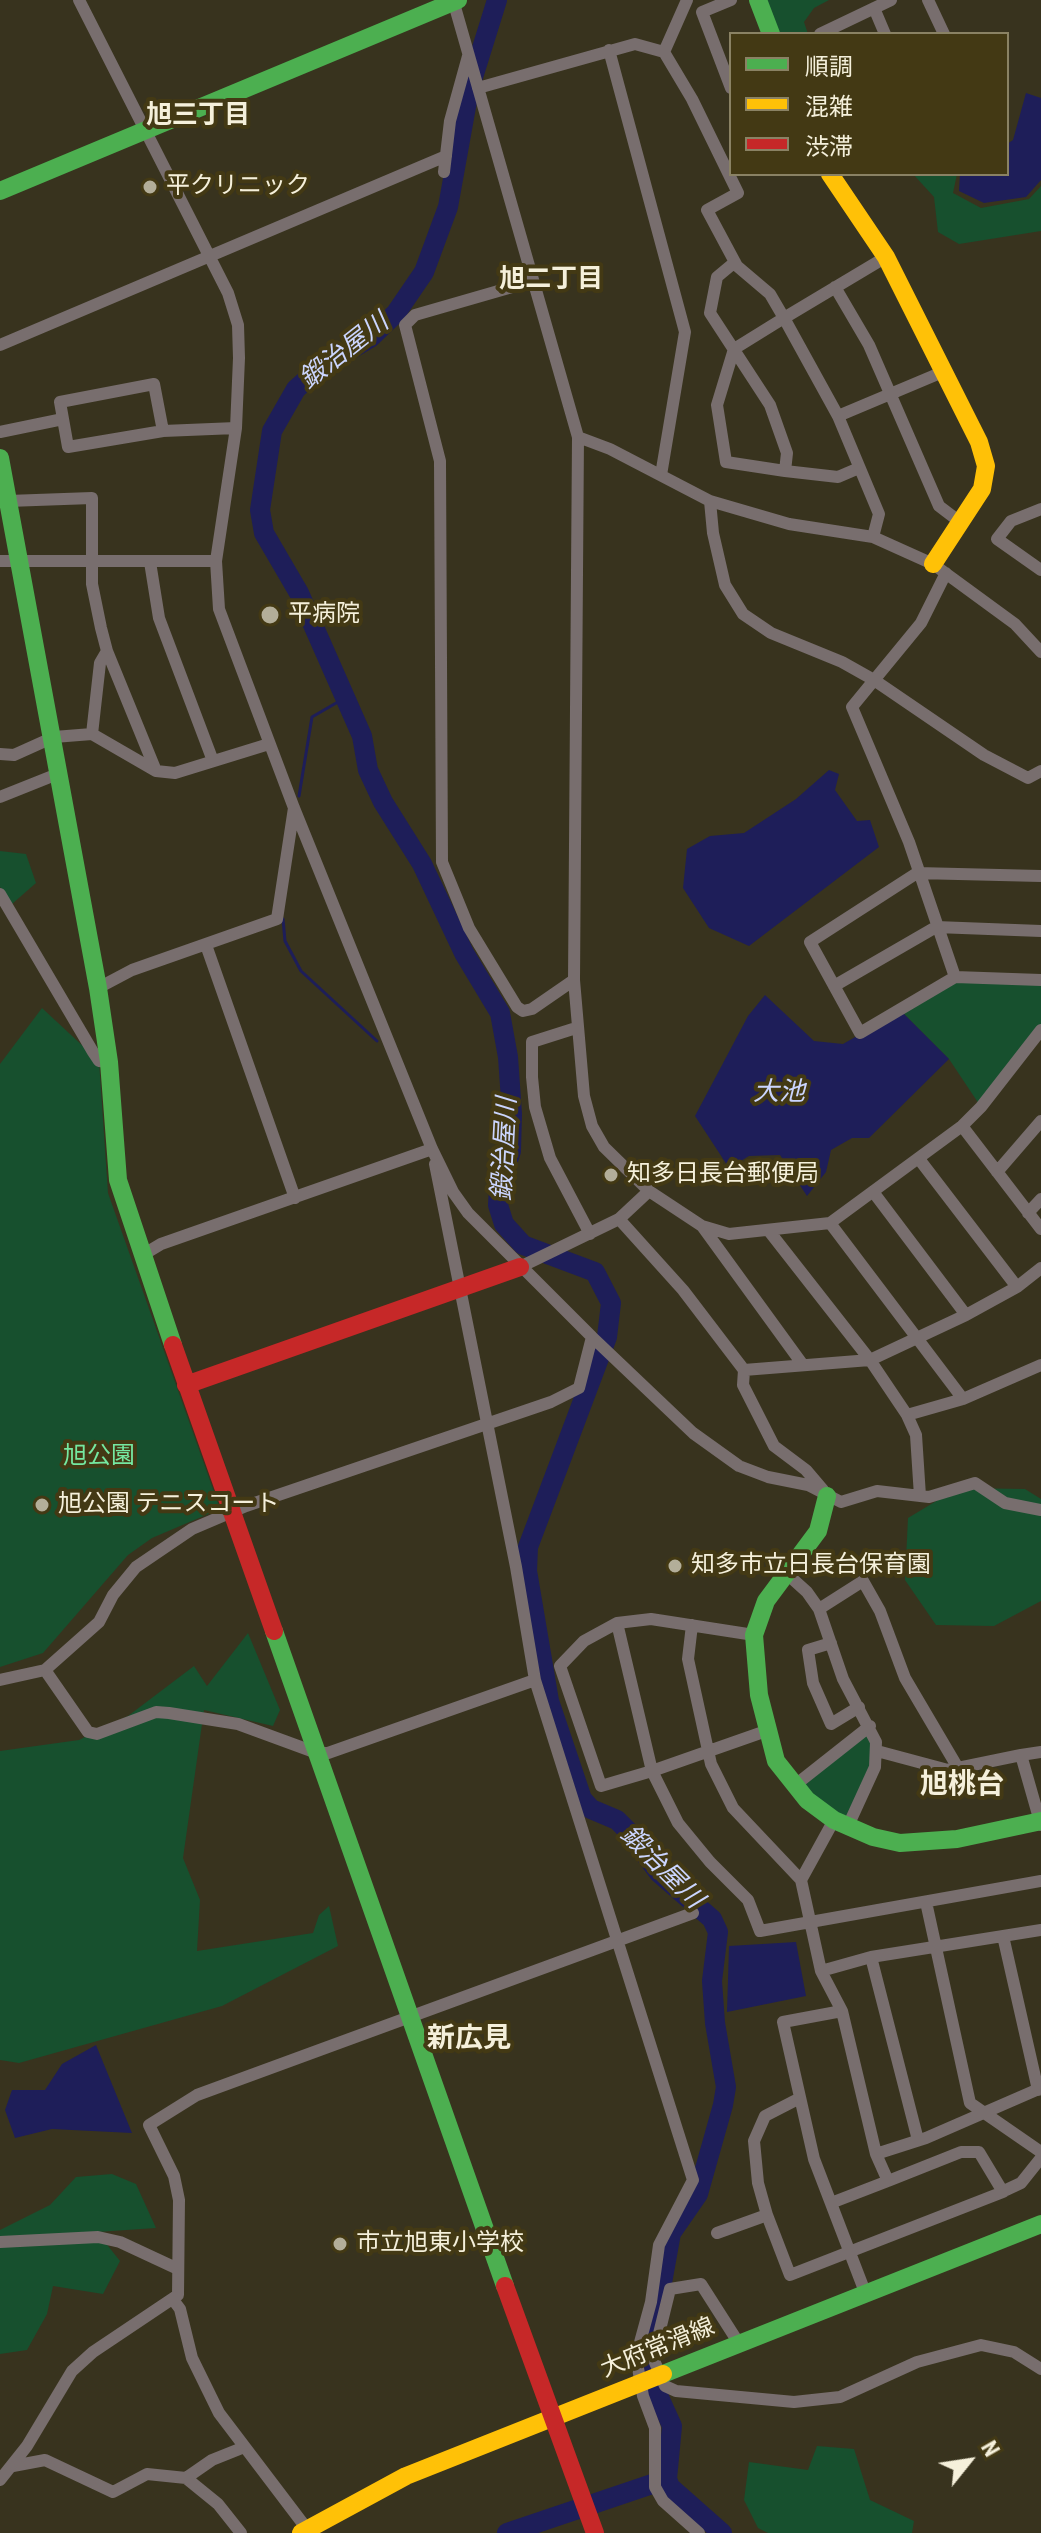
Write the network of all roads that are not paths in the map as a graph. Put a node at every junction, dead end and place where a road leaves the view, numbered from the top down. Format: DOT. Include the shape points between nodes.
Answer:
graph roads {
  1 [pos="79,0"];
  2 [pos="687,0"];
  3 [pos="731,0"];
  4 [pos="758,0"];
  5 [pos="891,0"];
  6 [pos="928,0"];
  7 [pos="455,1"];
  8 [pos="874,8"];
  9 [pos="770,32"];
  10 [pos="824,32"];
  11 [pos="884,32"];
  12 [pos="943,32"];
  13 [pos="609,50"];
  14 [pos="664,52"];
  15 [pos="469,59"];
  16 [pos="729,83"];
  17 [pos="478,88"];
  18 [pos="146,129"];
  19 [pos="446,156"];
  20 [pos="444,172"];
  21 [pos="729,175"];
  22 [pos="730,176"];
  23 [pos="837,178"];
  24 [pos="0,191"];
  25 [pos="211,254"];
  26 [pos="886,257"];
  27 [pos="735,262"];
  28 [pos="533,281"];
  29 [pos="835,287"];
  30 [pos="784,318"];
  31 [pos="0,345"];
  32 [pos="734,349"];
  33 [pos="945,371"];
  34 [pos="892,394"];
  35 [pos="838,416"];
  36 [pos="63,419"];
  37 [pos="236,428"];
  38 [pos="163,431"];
  39 [pos="0,432"];
  40 [pos="578,437"];
  41 [pos="0,458"];
  42 [pos="859,468"];
  43 [pos="785,471"];
  44 [pos="661,475"];
  45 [pos="8,501"];
  46 [pos="710,501"];
  47 [pos="1041,509"];
  48 [pos="960,522"];
  49 [pos="873,537"];
  50 [pos="20,560"];
  51 [pos="0,561"];
  52 [pos="93,561"];
  53 [pos="216,561"];
  54 [pos="150,562"];
  55 [pos="940,568"];
  56 [pos="1041,570"];
  57 [pos="107,651"];
  58 [pos="1041,652"];
  59 [pos="874,680"];
  60 [pos="92,734"];
  61 [pos="54,737"];
  62 [pos="269,744"];
  63 [pos="0,754"];
  64 [pos="213,761"];
  65 [pos="156,771"];
  66 [pos="1041,771"];
  67 [pos="60,773"];
  68 [pos="0,797"];
  69 [pos="294,808"];
  70 [pos="917,873"];
  71 [pos="1041,876"];
  72 [pos="0,894"];
  73 [pos="936,927"];
  74 [pos="1041,931"];
  75 [pos="206,945"];
  76 [pos="955,977"];
  77 [pos="574,980"];
  78 [pos="1041,980"];
  79 [pos="834,986"];
  80 [pos="98,988"];
  81 [pos="576,1028"];
  82 [pos="1041,1030"];
  83 [pos="109,1062"];
  84 [pos="1041,1121"];
  85 [pos="962,1126"];
  86 [pos="432,1149"];
  87 [pos="919,1159"];
  88 [pos="997,1172"];
  89 [pos="649,1191"];
  90 [pos="874,1193"];
  91 [pos="295,1198"];
  92 [pos="1041,1199"];
  93 [pos="1028,1213"];
  94 [pos="619,1219"];
  95 [pos="830,1223"];
  96 [pos="702,1226"];
  97 [pos="1041,1229"];
  98 [pos="769,1231"];
  99 [pos="590,1234"];
  100 [pos="141,1256"];
  101 [pos="528,1263"];
  102 [pos="1041,1268"];
  103 [pos="1017,1287"];
  104 [pos="459,1288"];
  105 [pos="966,1315"];
  106 [pos="592,1337"];
  107 [pos="917,1337"];
  108 [pos="870,1360"];
  109 [pos="803,1365"];
  110 [pos="1041,1365"];
  111 [pos="744,1370"];
  112 [pos="186,1385"];
  113 [pos="963,1399"];
  114 [pos="907,1415"];
  115 [pos="485,1423"];
  116 [pos="827,1496"];
  117 [pos="920,1496"];
  118 [pos="1041,1510"];
  119 [pos="232,1513"];
  120 [pos="786,1573"];
  121 [pos="819,1609"];
  122 [pos="617,1623"];
  123 [pos="692,1625"];
  124 [pos="754,1635"];
  125 [pos="831,1643"];
  126 [pos="45,1670"];
  127 [pos="0,1680"];
  128 [pos="535,1680"];
  129 [pos="859,1707"];
  130 [pos="870,1726"];
  131 [pos="766,1731"];
  132 [pos="877,1751"];
  133 [pos="708,1752"];
  134 [pos="1041,1752"];
  135 [pos="317,1753"];
  136 [pos="1021,1755"];
  137 [pos="958,1768"];
  138 [pos="652,1771"];
  139 [pos="794,1786"];
  140 [pos="841,1823"];
  141 [pos="1041,1823"];
  142 [pos="801,1880"];
  143 [pos="1041,1881"];
  144 [pos="926,1902"];
  145 [pos="693,1913"];
  146 [pos="812,1920"];
  147 [pos="1041,1930"];
  148 [pos="1003,1936"];
  149 [pos="617,1942"];
  150 [pos="935,1948"];
  151 [pos="871,1957"];
  152 [pos="821,1971"];
  153 [pos="842,2011"];
  154 [pos="411,2016"];
  155 [pos="1040,2089"];
  156 [pos="800,2098"];
  157 [pos="981,2112"];
  158 [pos="918,2140"];
  159 [pos="876,2154"];
  160 [pos="1041,2155"];
  161 [pos="888,2181"];
  162 [pos="1006,2190"];
  163 [pos="831,2203"];
  164 [pos="767,2215"];
  165 [pos="1041,2224"];
  166 [pos="717,2233"];
  167 [pos="0,2242"];
  168 [pos="851,2253"];
  169 [pos="178,2269"];
  170 [pos="865,2292"];
  171 [pos="174,2301"];
  172 [pos="738,2342"];
  173 [pos="1041,2369"];
  174 [pos="650,2378"];
  175 [pos="552,2419"];
  176 [pos="242,2448"];
  177 [pos="13,2466"];
  178 [pos="186,2478"];
  179 [pos="0,2480"];
  180 [pos="304,2531"];
  181 [pos="241,2533"];
  182 [pos="595,2533"];
  183 [pos="699,2533"];
  1 -- 18 [label="street"];
  2 -- 14 [label="street"];
  3 -- 16 [label="street" via="702,12"];
  4 -- 9 [label="street"];
  5 -- 8 [label="street"];
  6 -- 12 [label="street"];
  7 -- 15 [label="street"];
  7 -- 18 [label="street"];
  8 -- 10 [label="street"];
  8 -- 11 [label="street"];
  13 -- 14 [label="street" via="635,44"];
  13 -- 17 [label="street"];
  13 -- 44 [label="street" via="685,332"];
  14 -- 21 [label="street"];
  15 -- 17 [label="street"];
  15 -- 19 [label="street" via="450,121"];
  17 -- 28 [label="street"];
  18 -- 24 [label="street"];
  18 -- 25 [label="street"];
  19 -- 20 [label="street"];
  19 -- 25 [label="street"];
  22 -- 27 [label="street" via="738,193 707,210"];
  23 -- 26 [label="street"];
  25 -- 31 [label="street"];
  25 -- 37 [label="street" via="238,325"];
  26 -- 29 [label="street"];
  26 -- 33 [label="street"];
  27 -- 30 [label="street" via="770,294"];
  27 -- 32 [label="street" via="717,277 710,313"];
  28 -- 40 [label="street"];
  28 -- 77 [label="street" via="415,315 405,325 440,461 442,862 469,928 517,1007 532,1009"];
  29 -- 30 [label="street"];
  29 -- 34 [label="street"];
  30 -- 32 [label="street"];
  30 -- 35 [label="street"];
  32 -- 43 [label="street" via="770,405 787,453"];
  32 -- 43 [label="street" via="717,405 726,462"];
  33 -- 34 [label="street"];
  33 -- 48 [label="street" via="986,466 982,489"];
  34 -- 35 [label="street"];
  34 -- 48 [label="street" via="939,506"];
  35 -- 42 [label="street"];
  36 -- 38 [label="street" via="68,447"];
  36 -- 38 [label="street" via="60,402 154,384"];
  36 -- 39 [label="street"];
  37 -- 38 [label="street"];
  37 -- 53 [label="street"];
  40 -- 44 [label="street"];
  40 -- 77 [label="street"];
  41 -- 45 [label="street"];
  42 -- 43 [label="street" via="838,477"];
  42 -- 49 [label="street" via="879,514"];
  44 -- 46 [label="street"];
  45 -- 50 [label="street"];
  45 -- 52 [label="street" via="92,498"];
  46 -- 49 [label="street" via="789,524"];
  46 -- 59 [label="street" via="725,585 743,614 771,633"];
  47 -- 56 [label="street" via="1011,521 997,539"];
  48 -- 55 [label="street"];
  49 -- 55 [label="street"];
  50 -- 51 [label="street"];
  50 -- 52 [label="street"];
  50 -- 61 [label="street"];
  52 -- 54 [label="street"];
  52 -- 57 [label="street" via="92,584"];
  53 -- 54 [label="street"];
  53 -- 62 [label="street" via="219,609"];
  54 -- 64 [label="street" via="159,618"];
  55 -- 58 [label="street" via="1015,624"];
  55 -- 59 [label="street" via="921,623"];
  57 -- 60 [label="street" via="100,663"];
  57 -- 65 [label="street"];
  59 -- 66 [label="street" via="984,755 1028,778"];
  59 -- 70 [label="street" via="852,707"];
  60 -- 61 [label="street"];
  60 -- 65 [label="street"];
  61 -- 63 [label="street" via="14,755"];
  61 -- 67 [label="street"];
  62 -- 64 [label="street"];
  62 -- 69 [label="street"];
  64 -- 65 [label="street" via="175,773"];
  67 -- 68 [label="street"];
  67 -- 80 [label="street"];
  69 -- 75 [label="street" via="277,919"];
  69 -- 86 [label="street"];
  70 -- 71 [label="street"];
  70 -- 73 [label="street"];
  70 -- 79 [label="street" via="810,942"];
  72 -- 83 [label="street" via="93,1052 99,1061"];
  73 -- 74 [label="street"];
  73 -- 76 [label="street"];
  73 -- 79 [label="street"];
  75 -- 80 [label="street" via="132,970"];
  75 -- 91 [label="street"];
  76 -- 78 [label="street"];
  76 -- 79 [label="street" via="860,1033"];
  77 -- 81 [label="street"];
  80 -- 83 [label="street"];
  81 -- 89 [label="street" via="592,1126 604,1147"];
  81 -- 99 [label="street" via="532,1042 532,1077 550,1158"];
  82 -- 85 [label="street"];
  83 -- 100 [label="street" via="118,1180"];
  84 -- 88 [label="street"];
  85 -- 87 [label="street"];
  85 -- 88 [label="street"];
  86 -- 91 [label="street"];
  86 -- 101 [label="street" via="468,1213"];
  86 -- 104 [label="street"];
  87 -- 90 [label="street"];
  87 -- 103 [label="street"];
  88 -- 93 [label="street"];
  89 -- 94 [label="street"];
  89 -- 96 [label="street"];
  90 -- 95 [label="street"];
  90 -- 105 [label="street"];
  91 -- 100 [label="street" via="161,1244"];
  92 -- 93 [label="street"];
  93 -- 97 [label="street"];
  94 -- 99 [label="street"];
  94 -- 111 [label="street" via="683,1290"];
  95 -- 98 [label="street"];
  95 -- 107 [label="street"];
  96 -- 98 [label="street" via="729,1234"];
  96 -- 109 [label="street"];
  98 -- 108 [label="street"];
  99 -- 101 [label="street"];
  100 -- 112 [label="street"];
  101 -- 104 [label="street"];
  101 -- 106 [label="street"];
  102 -- 103 [label="street"];
  103 -- 105 [label="street"];
  104 -- 112 [label="street"];
  104 -- 115 [label="street"];
  105 -- 107 [label="street"];
  106 -- 115 [label="street" via="579,1388"];
  106 -- 116 [label="street" via="717,1452"];
  107 -- 108 [label="street"];
  107 -- 113 [label="street"];
  108 -- 109 [label="street"];
  108 -- 114 [label="street"];
  109 -- 111 [label="street"];
  110 -- 113 [label="street"];
  111 -- 116 [label="street" via="743,1385 774,1446 806,1470"];
  112 -- 119 [label="street"];
  113 -- 114 [label="street"];
  114 -- 117 [label="street" via="916,1435"];
  115 -- 119 [label="street"];
  115 -- 128 [label="street"];
  116 -- 117 [label="street" via="841,1502 877,1491"];
  116 -- 120 [label="street" via="818,1531"];
  117 -- 118 [label="street" via="975,1483 1005,1503"];
  119 -- 126 [label="street" via="192,1529 136,1567 99,1622"];
  119 -- 135 [label="street"];
  120 -- 121 [label="street"];
  120 -- 124 [label="street" via="766,1601"];
  121 -- 125 [label="street"];
  121 -- 137 [label="street" via="863,1581 905,1678"];
  122 -- 123 [label="street" via="651,1619"];
  122 -- 138 [label="street"];
  122 -- 138 [label="street" via="584,1641 560,1666 601,1786"];
  123 -- 124 [label="street"];
  123 -- 133 [label="street" via="688,1659"];
  124 -- 131 [label="street"];
  125 -- 129 [label="street"];
  125 -- 129 [label="street" via="808,1650 813,1683 831,1724"];
  126 -- 127 [label="street"];
  126 -- 135 [label="street" via="88,1732 97,1734 156,1712 169,1713 238,1724"];
  128 -- 135 [label="street"];
  128 -- 149 [label="street"];
  129 -- 130 [label="street"];
  130 -- 132 [label="street"];
  130 -- 139 [label="street"];
  131 -- 133 [label="street"];
  131 -- 139 [label="street" via="776,1761"];
  132 -- 137 [label="street" via="948,1770"];
  132 -- 140 [label="street" via="875,1767"];
  133 -- 138 [label="street"];
  133 -- 142 [label="street" via="733,1808"];
  134 -- 136 [label="street"];
  135 -- 154 [label="street"];
  136 -- 137 [label="street"];
  136 -- 141 [label="street"];
  138 -- 146 [label="street" via="678,1823 748,1900 760,1931"];
  139 -- 140 [label="street"];
  140 -- 141 [label="street" via="873,1837 917,1844"];
  140 -- 142 [label="street"];
  142 -- 146 [label="street"];
  143 -- 144 [label="street"];
  144 -- 146 [label="street"];
  144 -- 150 [label="street"];
  145 -- 149 [label="street"];
  146 -- 152 [label="street"];
  147 -- 148 [label="street"];
  148 -- 150 [label="street"];
  148 -- 155 [label="street"];
  149 -- 154 [label="street"];
  149 -- 174 [label="street" via="693,2180 659,2245 636,2357"];
  150 -- 151 [label="street"];
  150 -- 157 [label="street" via="970,2103"];
  151 -- 152 [label="street"];
  151 -- 158 [label="street"];
  152 -- 153 [label="street"];
  153 -- 156 [label="street" via="783,2022"];
  153 -- 159 [label="street"];
  154 -- 169 [label="street" via="197,2095 149,2125 169,2163 179,2200"];
  154 -- 175 [label="street"];
  155 -- 157 [label="street"];
  156 -- 163 [label="street"];
  156 -- 164 [label="street" via="765,2116 754,2141"];
  157 -- 158 [label="street"];
  157 -- 160 [label="street"];
  158 -- 159 [label="street"];
  159 -- 161 [label="street"];
  160 -- 162 [label="street" via="1021,2183"];
  161 -- 163 [label="street"];
  161 -- 168 [label="street" via="961,2152 979,2152 1003,2192"];
  163 -- 168 [label="street"];
  164 -- 166 [label="street"];
  164 -- 168 [label="street" via="790,2275"];
  165 -- 170 [label="street, 大府常滑線"];
  167 -- 169 [label="street" via="98,2237"];
  168 -- 170 [label="street"];
  169 -- 171 [label="street"];
  170 -- 172 [label="street, 大府常滑線"];
  171 -- 176 [label="street" via="198,2370"];
  171 -- 177 [label="street" via="72,2371"];
  172 -- 174 [label="street, 大府常滑線"];
  172 -- 174 [label="street" via="701,2284 670,2289"];
  173 -- 174 [label="street" via="1000,2347 971,2346 816,2402 676,2391"];
  174 -- 175 [label="street, 大府常滑線"];
  174 -- 183 [label="street" via="655,2487"];
  175 -- 180 [label="street, 大府常滑線" via="406,2476"];
  175 -- 182 [label="street"];
  176 -- 178 [label="street"];
  176 -- 180 [label="street"];
  177 -- 178 [label="street" via="45,2460 113,2492 147,2474"];
  177 -- 179 [label="street"];
  178 -- 181 [label="street" via="218,2504"];
}
